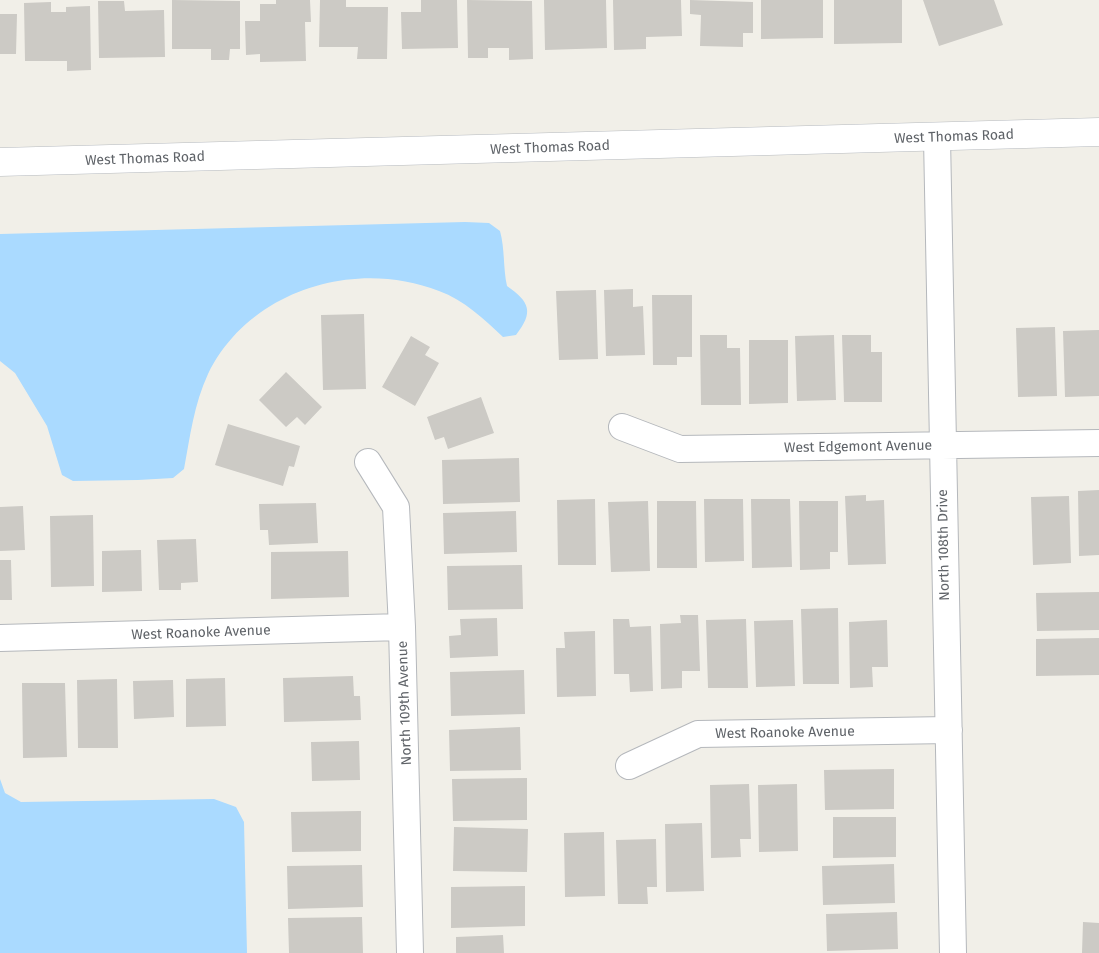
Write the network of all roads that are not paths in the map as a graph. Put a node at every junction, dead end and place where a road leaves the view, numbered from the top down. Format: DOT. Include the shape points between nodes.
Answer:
graph roads {
  1 [pos="1099,132"];
  2 [pos="937,138"];
  3 [pos="0,162"];
  4 [pos="622,427"];
  5 [pos="1099,443"];
  6 [pos="942,446"];
  7 [pos="368,462"];
  8 [pos="402,627"];
  9 [pos="0,638"];
  10 [pos="949,730"];
  11 [pos="629,766"];
  12 [pos="410,953"];
  13 [pos="953,953"];
  1 -- 2 [label="main road, West Thomas Road"];
  2 -- 3 [label="main road, West Thomas Road"];
  2 -- 6 [label="street, North 108th Drive"];
  4 -- 6 [label="street, West Edgemont Avenue" via="680,449"];
  5 -- 6 [label="street, West Edgemont Avenue"];
  6 -- 10 [label="street, North 108th Drive"];
  7 -- 8 [label="street, North 109th Avenue" via="396,507"];
  8 -- 9 [label="street, West Roanoke Avenue"];
  8 -- 12 [label="street, North 109th Avenue"];
  10 -- 11 [label="street, West Roanoke Avenue" via="698,734"];
  10 -- 13 [label="street, North 108th Drive"];
}
